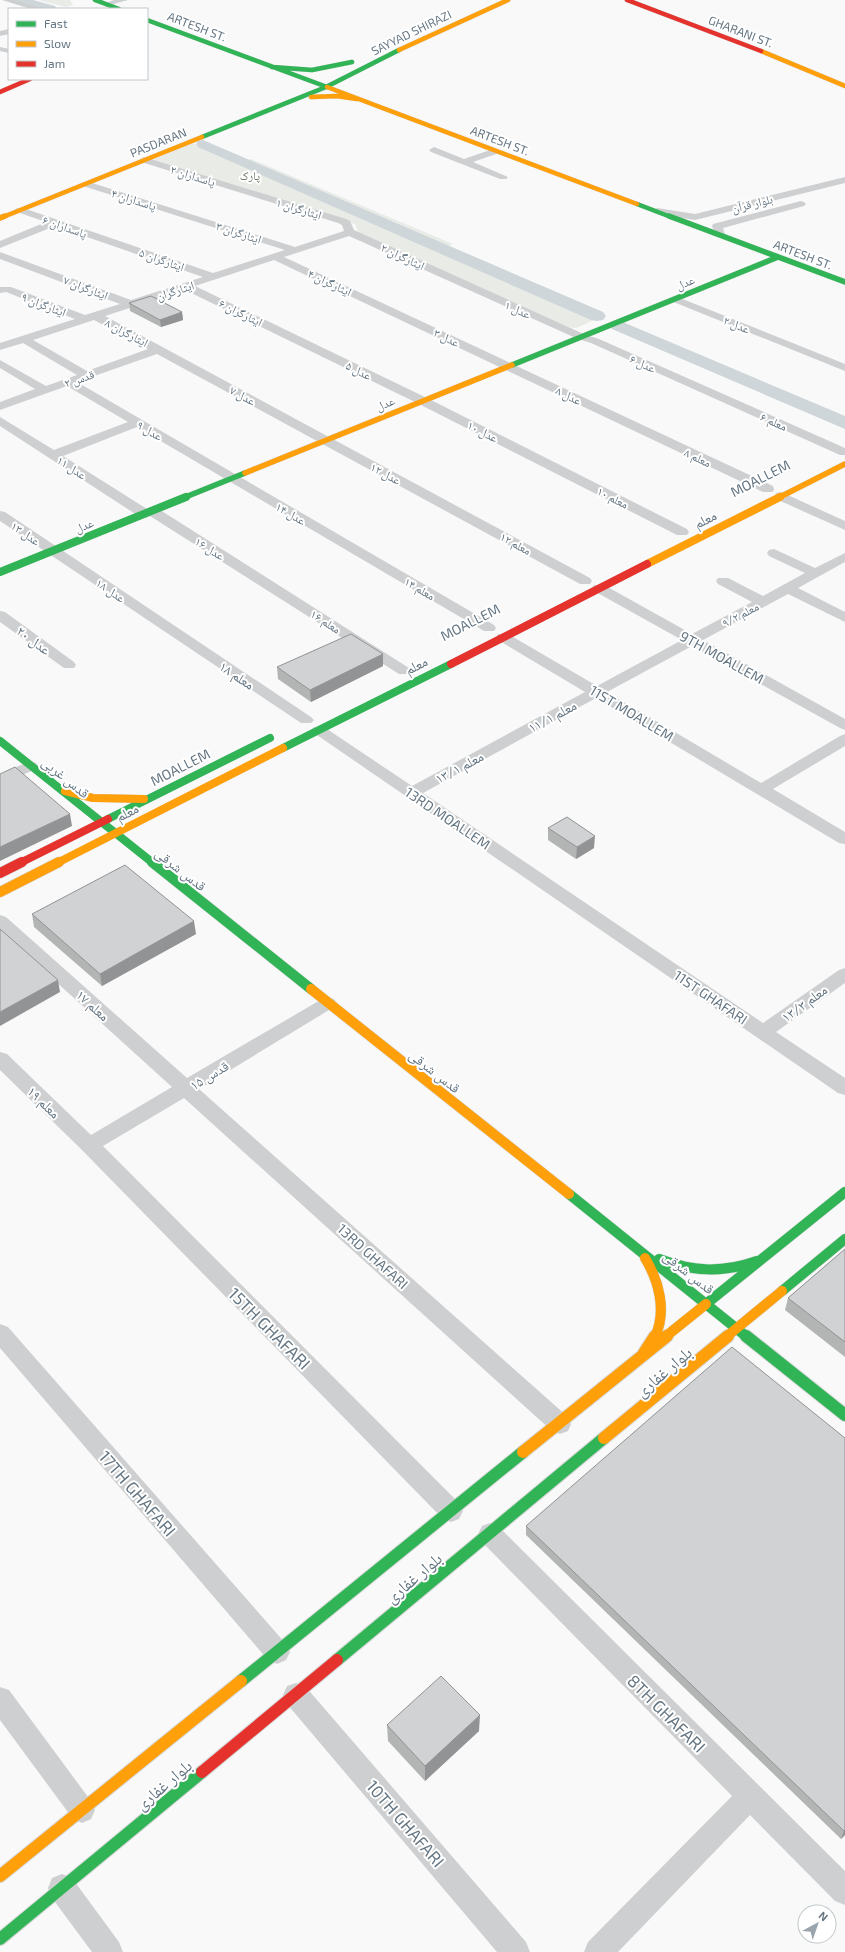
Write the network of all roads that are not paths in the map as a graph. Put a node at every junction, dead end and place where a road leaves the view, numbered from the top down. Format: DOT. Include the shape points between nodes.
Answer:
graph roads {
  1 [pos="6,0"];
  2 [pos="95,0"];
  3 [pos="124,0"];
  4 [pos="488,0"];
  5 [pos="508,0"];
  6 [pos="627,0"];
  7 [pos="106,4"];
  8 [pos="36,8"];
  9 [pos="116,8"];
  10 [pos="456,13"];
  11 [pos="150,24"];
  12 [pos="402,38"];
  13 [pos="388,45"];
  14 [pos="379,61"];
  15 [pos="272,67"];
  16 [pos="281,70"];
  17 [pos="28,80"];
  18 [pos="288,82"];
  19 [pos="313,82"];
  20 [pos="845,86"];
  21 [pos="326,87"];
  22 [pos="1,91"];
  23 [pos="354,97"];
  24 [pos="300,98"];
  25 [pos="175,138"];
  26 [pos="434,150"];
  27 [pos="496,151"];
  28 [pos="144,160"];
  29 [pos="464,162"];
  30 [pos="503,177"];
  31 [pos="845,180"];
  32 [pos="86,184"];
  33 [pos="242,190"];
  34 [pos="807,202"];
  35 [pos="20,210"];
  36 [pos="657,212"];
  37 [pos="183,214"];
  38 [pos="0,218"];
  39 [pos="55,222"];
  40 [pos="350,232"];
  41 [pos="720,235"];
  42 [pos="110,241"];
  43 [pos="0,245"];
  44 [pos="295,250"];
  45 [pos="0,255"];
  46 [pos="275,257"];
  47 [pos="778,257"];
  48 [pos="214,277"];
  49 [pos="455,280"];
  50 [pos="845,282"];
  51 [pos="186,286"];
  52 [pos="2,290"];
  53 [pos="676,299"];
  54 [pos="130,304"];
  55 [pos="384,308"];
  56 [pos="96,316"];
  57 [pos="85,319"];
  58 [pos="582,337"];
  59 [pos="24,339"];
  60 [pos="295,339"];
  61 [pos="0,347"];
  62 [pos="159,349"];
  63 [pos="0,363"];
  64 [pos="509,366"];
  65 [pos="845,368"];
  66 [pos="86,375"];
  67 [pos="68,382"];
  68 [pos="45,390"];
  69 [pos="704,390"];
  70 [pos="423,401"];
  71 [pos="1,404"];
  72 [pos="0,422"];
  73 [pos="137,423"];
  74 [pos="629,424"];
  75 [pos="326,440"];
  76 [pos="53,455"];
  77 [pos="845,455"];
  78 [pos="830,458"];
  79 [pos="544,462"];
  80 [pos="232,478"];
  81 [pos="771,491"];
  82 [pos="446,505"];
  83 [pos="148,512"];
  84 [pos="0,515"];
  85 [pos="845,526"];
  86 [pos="686,530"];
  87 [pos="668,539"];
  88 [pos="350,548"];
  89 [pos="53,551"];
  90 [pos="774,553"];
  91 [pos="845,557"];
  92 [pos="0,572"];
  93 [pos="816,573"];
  94 [pos="723,581"];
  95 [pos="592,582"];
  96 [pos="268,585"];
  97 [pos="571,588"];
  98 [pos="788,588"];
  99 [pos="763,602"];
  100 [pos="0,615"];
  101 [pos="845,618"];
  102 [pos="169,629"];
  103 [pos="493,631"];
  104 [pos="692,640"];
  105 [pos="69,665"];
  106 [pos="645,666"];
  107 [pos="408,669"];
  108 [pos="391,678"];
  109 [pos="596,692"];
  110 [pos="309,723"];
  111 [pos="845,725"];
  112 [pos="278,734"];
  113 [pos="845,739"];
  114 [pos="507,740"];
  115 [pos="0,741"];
  116 [pos="30,766"];
  117 [pos="0,780"];
  118 [pos="60,789"];
  119 [pos="760,790"];
  120 [pos="411,793"];
  121 [pos="147,799"];
  122 [pos="100,823"];
  123 [pos="114,834"];
  124 [pos="845,840"];
  125 [pos="0,873"];
  126 [pos="0,892"];
  127 [pos="578,906"];
  128 [pos="0,921"];
  129 [pos="845,974"];
  130 [pos="328,1003"];
  131 [pos="763,1032"];
  132 [pos="0,1059"];
  133 [pos="845,1088"];
  134 [pos="186,1089"];
  135 [pos="89,1145"];
  136 [pos="845,1192"];
  137 [pos="845,1239"];
  138 [pos="635,1247"];
  139 [pos="763,1258"];
  140 [pos="707,1304"];
  141 [pos="738,1329"];
  142 [pos="0,1333"];
  143 [pos="636,1362"];
  144 [pos="845,1415"];
  145 [pos="560,1424"];
  146 [pos="452,1511"];
  147 [pos="490,1534"];
  148 [pos="277,1652"];
  149 [pos="296,1695"];
  150 [pos="0,1699"];
  151 [pos="750,1796"];
  152 [pos="82,1810"];
  153 [pos="0,1876"];
  154 [pos="62,1888"];
  155 [pos="845,1891"];
  156 [pos="0,1939"];
  157 [pos="109,1952"];
  158 [pos="516,1952"];
  159 [pos="598,1952"];
  1 -- 8 [label="street"];
  2 -- 7 [label="main road"];
  3 -- 7 [label="street"];
  4 -- 10 [label="main road, SAYYAD SHIRAZI"];
  5 -- 14 [label="main road, SAYYAD SHIRAZI" via="433,33"];
  6 -- 20 [label="main road, GHARANI ST." via="777,57"];
  7 -- 9 [label="main road"];
  11 -- 15 [label="main road, ARTESH ST."];
  12 -- 13 [label="main road, SAYYAD SHIRAZI"];
  14 -- 21 [label="main road, SAYYAD SHIRAZI"];
  14 -- 23 [label="main road" via="356,78 350,90"];
  15 -- 16 [label="main road, ARTESH ST."];
  15 -- 19 [label="main road" via="312,71 355,60"];
  16 -- 18 [label="main road"];
  16 -- 19 [label="main road, ARTESH ST."];
  17 -- 22 [label="main road"];
  19 -- 21 [label="main road, ARTESH ST."];
  19 -- 25 [label="main road, PASDARAN"];
  21 -- 23 [label="main road, ARTESH ST."];
  21 -- 24 [label="main road, PASDARAN"];
  23 -- 24 [label="main road"];
  23 -- 27 [label="main road, ARTESH ST."];
  24 -- 28 [label="main road, PASDARAN"];
  26 -- 29 [label="street"];
  27 -- 29 [label="street"];
  27 -- 36 [label="main road, ARTESH ST."];
  28 -- 32 [label="main road, PASDARAN"];
  28 -- 33 [label="street, پاسداران ۲"];
  29 -- 30 [label="street"];
  31 -- 36 [label="street, بلوار قرآن" via="695,218"];
  32 -- 35 [label="main road, PASDARAN"];
  32 -- 37 [label="street, پاسداران ۴"];
  33 -- 40 [label="street, ایثارگران ۱" via="342,221 346,223"];
  34 -- 41 [label="street, بلوار قرآن" via="717,226"];
  35 -- 38 [label="main road, PASDARAN"];
  35 -- 39 [label="street, پاسداران ۶"];
  36 -- 41 [label="main road, ARTESH ST."];
  37 -- 44 [label="street, ایثارگران ۳"];
  39 -- 42 [label="street, پاسداران ۶"];
  39 -- 43 [label="street"];
  40 -- 44 [label="street, ایثارگران"];
  40 -- 49 [label="street, ایثارگران ۲"];
  41 -- 47 [label="main road, ARTESH ST."];
  42 -- 48 [label="street, ایثارگران ۵"];
  44 -- 46 [label="street, ایثارگران"];
  45 -- 54 [label="street, ایثارگران ۷"];
  46 -- 48 [label="street, ایثارگران"];
  46 -- 55 [label="street, ایثارگران ۴"];
  47 -- 50 [label="main road, ARTESH ST."];
  47 -- 53 [label="main road, عدل"];
  48 -- 51 [label="street, ایثارگران"];
  49 -- 58 [label="street, عدل ۱"];
  51 -- 54 [label="street, ایثارگران"];
  51 -- 60 [label="street, ایثارگران ۶"];
  52 -- 57 [label="street, ایثارگران ۹"];
  53 -- 58 [label="main road, عدل"];
  53 -- 65 [label="street, عدل ۲"];
  54 -- 56 [label="street, ایثارگران"];
  55 -- 64 [label="street, عدل ۳"];
  56 -- 57 [label="street, ایثارگران"];
  56 -- 62 [label="street, ایثارگران ۸"];
  57 -- 59 [label="street, ایثارگران"];
  58 -- 64 [label="main road, عدل"];
  58 -- 69 [label="street, عدل ۶"];
  59 -- 61 [label="street, ایثارگران"];
  59 -- 66 [label="street"];
  60 -- 70 [label="street, عدل ۵"];
  62 -- 66 [label="street, قدس ۲"];
  62 -- 75 [label="street, عدل ۷"];
  63 -- 68 [label="street"];
  64 -- 70 [label="main road, عدل"];
  64 -- 74 [label="street, عدل ۸"];
  66 -- 67 [label="street, قدس ۲"];
  67 -- 68 [label="street, قدس ۲"];
  67 -- 73 [label="street, عدل ۹"];
  68 -- 71 [label="street, قدس ۲"];
  69 -- 77 [label="street, معلم ۶"];
  70 -- 75 [label="main road, عدل"];
  70 -- 79 [label="street, عدل ۱۰"];
  72 -- 76 [label="street, عدل ۱۱"];
  73 -- 76 [label="street"];
  73 -- 80 [label="street, عدل ۹"];
  74 -- 81 [label="street, معلم ۸"];
  75 -- 80 [label="main road, عدل"];
  75 -- 82 [label="street, عدل ۱۲"];
  76 -- 83 [label="street, عدل ۱۱"];
  77 -- 78 [label="main road"];
  77 -- 81 [label="main road, معلم"];
  79 -- 86 [label="street, معلم ۱۰"];
  80 -- 83 [label="main road, عدل"];
  80 -- 88 [label="street, عدل ۱۴"];
  81 -- 85 [label="street, معلم ۸"];
  81 -- 95 [label="main road, معلم"];
  82 -- 95 [label="street, معلم ۱۲"];
  83 -- 89 [label="main road, عدل"];
  83 -- 96 [label="street, عدل ۱۶"];
  84 -- 89 [label="street, عدل ۱۳"];
  86 -- 87 [label="main road"];
  88 -- 103 [label="street, معلم ۱۴"];
  89 -- 92 [label="main road, عدل"];
  89 -- 102 [label="street, عدل ۱۸"];
  90 -- 93 [label="street"];
  91 -- 93 [label="street, معلم ۹/۲"];
  93 -- 98 [label="street, معلم ۹/۲"];
  94 -- 99 [label="street"];
  95 -- 97 [label="main road"];
  95 -- 103 [label="main road, معلم"];
  95 -- 104 [label="street, 9TH MOALLEM"];
  96 -- 107 [label="street, معلم ۱۶‌"];
  98 -- 99 [label="street, معلم ۹/۲"];
  98 -- 101 [label="street"];
  99 -- 104 [label="street, معلم ۹/۲"];
  100 -- 105 [label="street, عدل ۲۰"];
  102 -- 110 [label="street, معلم ۱۸"];
  103 -- 109 [label="street, 11ST MOALLEM"];
  103 -- 110 [label="main road, معلم"];
  104 -- 106 [label="street, معلم ۹/۲"];
  104 -- 111 [label="street, 9TH MOALLEM"];
  106 -- 109 [label="street, معلم ۱۱/۱"];
  107 -- 108 [label="main road"];
  109 -- 114 [label="street, معلم ۱۱/۱"];
  109 -- 119 [label="street, 11ST MOALLEM"];
  110 -- 120 [label="street, 13RD MOALLEM"];
  110 -- 123 [label="main road, معلم"];
  112 -- 121 [label="main road, MOALLEM"];
  113 -- 119 [label="street"];
  114 -- 120 [label="street, معلم ۱۳/۱"];
  115 -- 116 [label="main road, قدس غربی"];
  116 -- 117 [label="street"];
  116 -- 118 [label="main road, قدس غربی"];
  118 -- 121 [label="main road" via="93,798"];
  118 -- 122 [label="main road, قدس غربی"];
  119 -- 124 [label="street, 11ST MOALLEM"];
  120 -- 127 [label="street, 13RD MOALLEM"];
  121 -- 122 [label="main road, MOALLEM"];
  122 -- 123 [label="main road, قدس غربی"];
  122 -- 125 [label="main road, MOALLEM"];
  123 -- 126 [label="main road, معلم"];
  123 -- 130 [label="main road, قدس شرقی"];
  127 -- 131 [label="street, 11ST GHAFARI"];
  128 -- 134 [label="street, معلم ۱۷"];
  129 -- 131 [label="street, معلم ۱۳/۳"];
  130 -- 134 [label="street, قدس ۱۵"];
  130 -- 138 [label="main road, قدس شرقی"];
  131 -- 133 [label="street, 11ST GHAFARI"];
  132 -- 135 [label="street, معلم ۱۹"];
  134 -- 135 [label="street, قدس ۱۵"];
  134 -- 145 [label="street, 13RD GHAFARI"];
  135 -- 146 [label="street, 15TH GHAFARI"];
  136 -- 139 [label="main road, بلوار غفاری"];
  137 -- 141 [label="main road, بلوار غفاری"];
  138 -- 139 [label="main road" via="666,1262 692,1270 718,1272 741,1269"];
  138 -- 140 [label="main road, قدس شرقی"];
  138 -- 143 [label="main road" via="651,1264 660,1301 660,1319 654,1341"];
  139 -- 140 [label="main road, بلوار غفاری"];
  140 -- 141 [label="main road, قدس شرقی"];
  140 -- 143 [label="main road, بلوار غفاری"];
  141 -- 144 [label="main road, قدس شرقی"];
  141 -- 147 [label="main road, بلوار غفاری"];
  142 -- 148 [label="street, 17TH GHAFARI"];
  143 -- 145 [label="main road, بلوار غفاری"];
  145 -- 146 [label="main road, بلوار غفاری"];
  146 -- 148 [label="main road, بلوار غفاری"];
  147 -- 149 [label="main road, بلوار غفاری"];
  147 -- 151 [label="street, 8TH GHAFARI"];
  148 -- 152 [label="main road, بلوار غفاری"];
  149 -- 154 [label="main road, بلوار غفاری"];
  149 -- 158 [label="street, 10TH GHAFARI"];
  150 -- 152 [label="street"];
  151 -- 155 [label="street, 8TH GHAFARI"];
  151 -- 159 [label="street"];
  152 -- 153 [label="main road, بلوار غفاری"];
  154 -- 156 [label="main road, بلوار غفاری"];
  154 -- 157 [label="street"];
}
